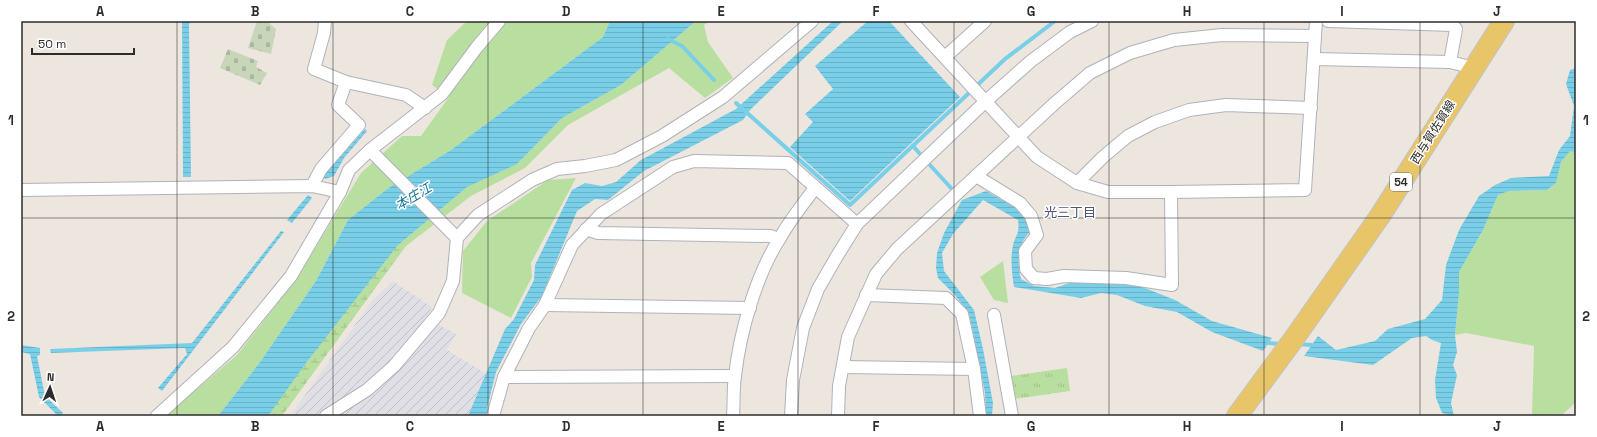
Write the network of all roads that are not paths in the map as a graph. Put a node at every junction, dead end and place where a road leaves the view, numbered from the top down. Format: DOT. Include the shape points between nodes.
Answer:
graph roads {
  1 [pos="325,21"];
  2 [pos="499,21"];
  3 [pos="812,21"];
  4 [pos="911,21"];
  5 [pos="985,21"];
  6 [pos="1092,21"];
  7 [pos="1316,21"];
  8 [pos="1328,21"];
  9 [pos="1504,21"];
  10 [pos="1316,36"];
  11 [pos="945,57"];
  12 [pos="1314,59"];
  13 [pos="1450,62"];
  14 [pos="1474,68"];
  15 [pos="346,82"];
  16 [pos="986,101"];
  17 [pos="425,108"];
  18 [pos="1311,108"];
  19 [pos="1018,137"];
  20 [pos="370,150"];
  21 [pos="976,176"];
  22 [pos="1077,183"];
  23 [pos="312,186"];
  24 [pos="815,188"];
  25 [pos="21,190"];
  26 [pos="340,192"];
  27 [pos="1171,192"];
  28 [pos="857,224"];
  29 [pos="586,229"];
  30 [pos="454,233"];
  31 [pos="779,238"];
  32 [pos="866,295"];
  33 [pos="544,305"];
  34 [pos="750,308"];
  35 [pos="994,315"];
  36 [pos="843,367"];
  37 [pos="974,369"];
  38 [pos="735,376"];
  39 [pos="504,377"];
  40 [pos="157,416"];
  41 [pos="326,416"];
  42 [pos="493,416"];
  43 [pos="733,416"];
  44 [pos="792,416"];
  45 [pos="838,416"];
  46 [pos="980,416"];
  47 [pos="1012,416"];
  48 [pos="1236,416"];
  1 -- 15 [label="street" via="314,69"];
  2 -- 17 [label="street" via="442,94"];
  3 -- 30 [label="street" via="723,97 662,136 616,160 557,169 532,180"];
  4 -- 11 [label="street"];
  5 -- 11 [label="street"];
  6 -- 16 [label="street" via="1070,32 1036,57"];
  7 -- 10 [label="street"];
  8 -- 13 [label="street" via="1453,25 1456,29"];
  9 -- 14 [label="main road, 西与賀佐賀線 / 54"];
  10 -- 12 [label="street"];
  10 -- 19 [label="street" via="1222,35 1174,40 1130,53 1090,74"];
  11 -- 16 [label="street"];
  12 -- 13 [label="street"];
  12 -- 18 [label="street"];
  13 -- 14 [label="street"];
  14 -- 48 [label="main road, 西与賀佐賀線 / 54" via="1380,216 1289,346"];
  15 -- 17 [label="street" via="406,96"];
  15 -- 23 [label="street" via="338,105 359,125 321,169"];
  16 -- 19 [label="street"];
  16 -- 28 [label="street"];
  17 -- 20 [label="street"];
  18 -- 22 [label="street" via="1226,105 1189,110 1155,122 1128,136"];
  18 -- 27 [label="street" via="1305,190"];
  19 -- 21 [label="street"];
  19 -- 22 [label="street" via="1037,157"];
  20 -- 26 [label="street" via="349,170"];
  20 -- 30 [label="street"];
  21 -- 27 [label="street" via="1020,203 1031,216 1037,235 1025,251 1026,269 1034,278 1118,278 1172,285"];
  21 -- 32 [label="street" via="896,249 876,274"];
  22 -- 27 [label="street" via="1108,192"];
  23 -- 25 [label="street"];
  23 -- 26 [label="street"];
  24 -- 28 [label="street"];
  24 -- 29 [label="street" via="788,163 694,160 673,167 601,214"];
  24 -- 31 [label="street"];
  26 -- 40 [label="street" via="291,276 238,341"];
  28 -- 44 [label="street" via="818,289 803,328 793,380"];
  29 -- 31 [label="street" via="598,233"];
  29 -- 33 [label="street" via="572,245"];
  30 -- 41 [label="street" via="453,281 439,313 394,366 367,390"];
  31 -- 34 [label="street" via="762,272"];
  32 -- 36 [label="street" via="848,337"];
  32 -- 37 [label="street" via="946,298 962,314"];
  33 -- 34 [label="street"];
  33 -- 39 [label="street"];
  34 -- 38 [label="street"];
  35 -- 47 [label="street"];
  36 -- 37 [label="street"];
  36 -- 45 [label="street" via="839,386"];
  37 -- 46 [label="street"];
  38 -- 39 [label="street"];
  38 -- 43 [label="street"];
  39 -- 42 [label="street"];
}
